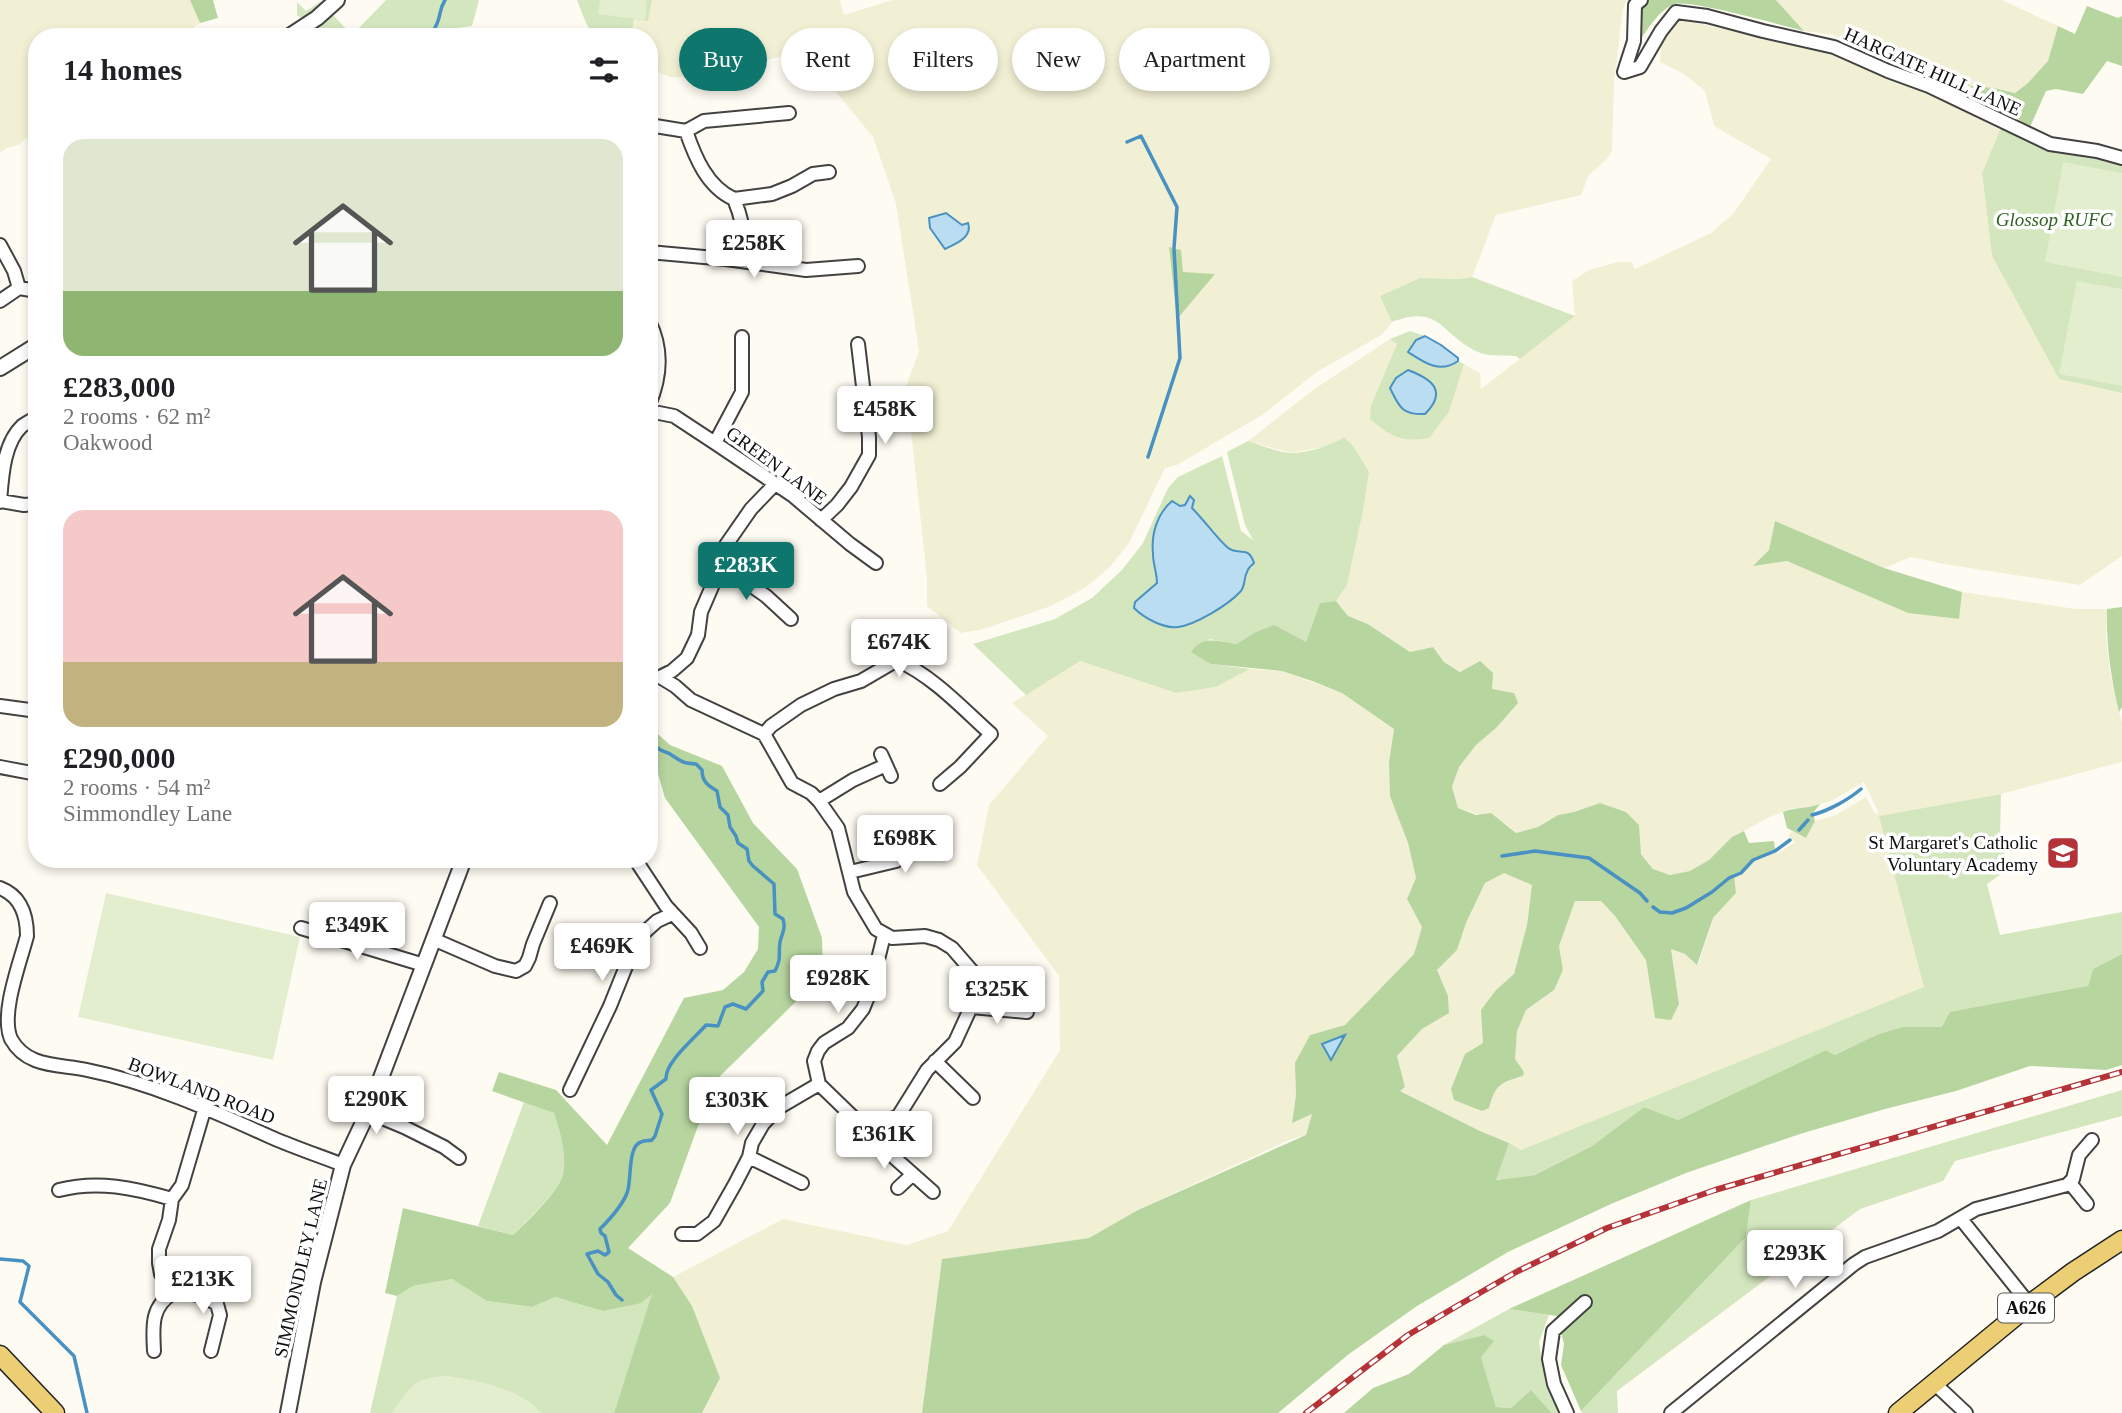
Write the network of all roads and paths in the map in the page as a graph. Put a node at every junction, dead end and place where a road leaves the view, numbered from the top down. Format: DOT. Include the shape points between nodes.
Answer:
graph roads {
  1 [pos="337,0"];
  2 [pos="1641,0"];
  3 [pos="302,28"];
  4 [pos="789,113"];
  5 [pos="658,126"];
  6 [pos="686,131"];
  7 [pos="2122,158"];
  8 [pos="829,172"];
  9 [pos="734,199"];
  10 [pos="0,245"];
  11 [pos="658,253"];
  12 [pos="747,262"];
  13 [pos="858,265"];
  14 [pos="19,288"];
  15 [pos="28,290"];
  16 [pos="0,301"];
  17 [pos="742,338"];
  18 [pos="658,344"];
  19 [pos="858,344"];
  20 [pos="28,351"];
  21 [pos="0,368"];
  22 [pos="658,374"];
  23 [pos="658,413"];
  24 [pos="28,423"];
  25 [pos="715,443"];
  26 [pos="1,481"];
  27 [pos="775,484"];
  28 [pos="0,502"];
  29 [pos="28,505"];
  30 [pos="821,520"];
  31 [pos="876,562"];
  32 [pos="720,568"];
  33 [pos="791,619"];
  34 [pos="658,676"];
  35 [pos="658,679"];
  36 [pos="0,691"];
  37 [pos="0,706"];
  38 [pos="28,710"];
  39 [pos="764,734"];
  40 [pos="886,765"];
  41 [pos="0,767"];
  42 [pos="28,772"];
  43 [pos="940,784"];
  44 [pos="819,801"];
  45 [pos="939,846"];
  46 [pos="461,868"];
  47 [pos="641,868"];
  48 [pos="850,872"];
  49 [pos="0,888"];
  50 [pos="551,903"];
  51 [pos="672,914"];
  52 [pos="301,928"];
  53 [pos="884,935"];
  54 [pos="433,939"];
  55 [pos="700,948"];
  56 [pos="424,965"];
  57 [pos="4,1001"];
  58 [pos="971,1007"];
  59 [pos="1027,1013"];
  60 [pos="935,1061"];
  61 [pos="819,1084"];
  62 [pos="570,1090"];
  63 [pos="973,1098"];
  64 [pos="205,1107"];
  65 [pos="368,1112"];
  66 [pos="879,1126"];
  67 [pos="2092,1140"];
  68 [pos="459,1157"];
  69 [pos="749,1157"];
  70 [pos="343,1165"];
  71 [pos="913,1174"];
  72 [pos="802,1183"];
  73 [pos="2070,1183"];
  74 [pos="898,1188"];
  75 [pos="60,1190"];
  76 [pos="933,1192"];
  77 [pos="172,1199"];
  78 [pos="2087,1204"];
  79 [pos="1961,1219"];
  80 [pos="682,1234"];
  81 [pos="2122,1240"];
  82 [pos="173,1293"];
  83 [pos="1584,1302"];
  84 [pos="2030,1305"];
  85 [pos="211,1350"];
  86 [pos="154,1351"];
  87 [pos="0,1355"];
  88 [pos="1934,1383"];
  89 [pos="55,1413"];
  90 [pos="288,1413"];
  91 [pos="1567,1413"];
  92 [pos="1671,1413"];
  93 [pos="1898,1413"];
  94 [pos="1966,1413"];
  1 -- 3 [label="street"];
  2 -- 7 [label="street, HARGATE HILL LANE" via="1635,5 1634,41 1624,72 1640,67 1676,12 1707,16 1834,47 2050,144"];
  4 -- 6 [label="street" via="704,121"];
  5 -- 6 [label="street"];
  6 -- 9 [label="street" via="695,158 710,181"];
  8 -- 9 [label="street" via="813,174 772,194"];
  9 -- 12 [label="street" via="746,238"];
  10 -- 14 [label="street"];
  11 -- 12 [label="street"];
  12 -- 13 [label="street" via="806,270"];
  14 -- 15 [label="street"];
  14 -- 16 [label="street"];
  17 -- 25 [label="street" via="742,392"];
  18 -- 22 [label="street"];
  19 -- 30 [label="street" via="869,455 837,505"];
  20 -- 21 [label="street"];
  23 -- 25 [label="street, GREEN LANE" via="674,416"];
  24 -- 26 [label="street" via="9,446"];
  25 -- 27 [label="street, GREEN LANE"];
  26 -- 28 [label="street"];
  27 -- 30 [label="street, GREEN LANE"];
  27 -- 32 [label="street" via="726,545"];
  28 -- 29 [label="street"];
  30 -- 31 [label="street, GREEN LANE"];
  32 -- 33 [label="street" via="766,596"];
  32 -- 34 [label="street" via="687,658"];
  35 -- 39 [label="street" via="691,700"];
  36 -- 37 [label="street"];
  37 -- 38 [label="street"];
  39 -- 43 [label="street" via="801,705 897,660 935,683 991,734"];
  39 -- 44 [label="street" via="792,783"];
  40 -- 44 [label="street"];
  41 -- 42 [label="street"];
  44 -- 48 [label="street" via="838,828"];
  45 -- 48 [label="street" via="933,831 896,861"];
  46 -- 54 [label="street, SIMMONDLEY LANE"];
  47 -- 51 [label="street"];
  48 -- 53 [label="street" via="863,909"];
  49 -- 57 [label="street, BOWLAND ROAD" via="22,906 27,923 27,936"];
  50 -- 54 [label="street" via="525,966 516,971"];
  51 -- 55 [label="street"];
  51 -- 62 [label="street" via="637,939"];
  52 -- 56 [label="street"];
  53 -- 58 [label="street" via="925,936 952,948 972,971"];
  53 -- 61 [label="street" via="863,1009 848,1028 818,1051 814,1061"];
  54 -- 56 [label="street, SIMMONDLEY LANE"];
  56 -- 65 [label="street, SIMMONDLEY LANE"];
  57 -- 64 [label="street, BOWLAND ROAD" via="11,1040 31,1059 138,1083"];
  58 -- 59 [label="street"];
  58 -- 60 [label="street" via="955,1042"];
  60 -- 63 [label="street"];
  60 -- 66 [label="street" via="899,1115"];
  61 -- 66 [label="street" via="863,1123"];
  61 -- 69 [label="street" via="778,1108 763,1124"];
  64 -- 70 [label="street, BOWLAND ROAD"];
  64 -- 77 [label="street" via="182,1185"];
  65 -- 68 [label="street"];
  65 -- 70 [label="street, SIMMONDLEY LANE"];
  66 -- 71 [label="street" via="887,1152"];
  67 -- 73 [label="street" via="2079,1155"];
  69 -- 72 [label="street"];
  69 -- 80 [label="street" via="714,1221 697,1234"];
  70 -- 90 [label="street, SIMMONDLEY LANE" via="313,1282"];
  71 -- 74 [label="street"];
  71 -- 76 [label="street"];
  73 -- 78 [label="street"];
  73 -- 79 [label="street" via="1988,1205"];
  75 -- 77 [label="street" via="130,1187"];
  77 -- 82 [label="street" via="159,1262"];
  79 -- 84 [label="street"];
  79 -- 92 [label="street" via="1854,1264"];
  81 -- 84 [label="main road, A626"];
  82 -- 85 [label="street" via="206,1296 217,1304 220,1315"];
  82 -- 86 [label="street" via="162,1299 157,1311"];
  83 -- 91 [label="street" via="1553,1331 1550,1350 1554,1384"];
  84 -- 88 [label="main road, A626"];
  87 -- 89 [label="main road"];
  88 -- 93 [label="main road, A626"];
  88 -- 94 [label="street"];
}
